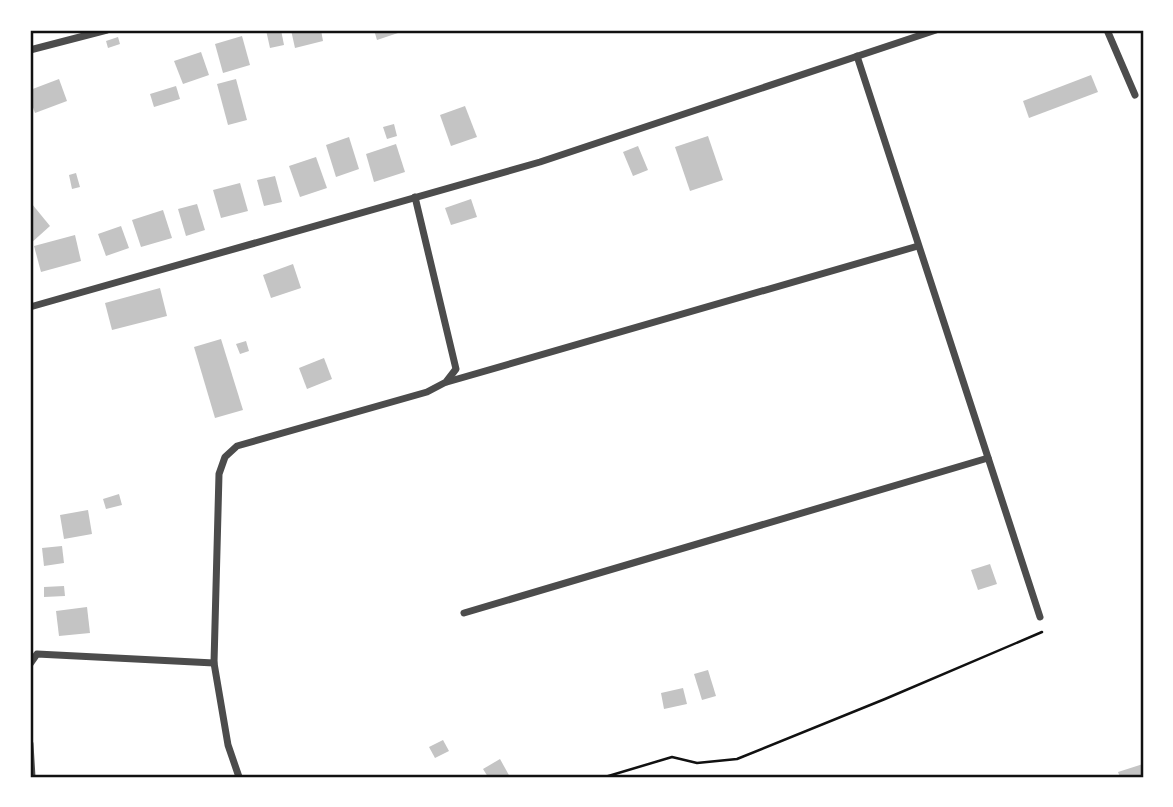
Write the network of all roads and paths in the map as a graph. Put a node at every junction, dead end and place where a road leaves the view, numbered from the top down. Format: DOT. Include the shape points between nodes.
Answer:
graph roads {
  1 [pos="107,30"];
  2 [pos="936,30"];
  3 [pos="1107,30"];
  4 [pos="30,50"];
  5 [pos="856,56"];
  6 [pos="1135,94"];
  7 [pos="415,197"];
  8 [pos="918,246"];
  9 [pos="30,307"];
  10 [pos="446,382"];
  11 [pos="988,458"];
  12 [pos="464,612"];
  13 [pos="1040,617"];
  14 [pos="1042,632"];
  15 [pos="214,663"];
  16 [pos="30,664"];
  17 [pos="30,744"];
  18 [pos="32,777"];
  19 [pos="239,777"];
  20 [pos="605,777"];
  1 -- 4 [label="street"];
  2 -- 5 [label="street"];
  3 -- 6 [label="street"];
  5 -- 7 [label="street" via="540,162"];
  5 -- 8 [label="street"];
  7 -- 9 [label="street"];
  7 -- 10 [label="street" via="456,369"];
  8 -- 10 [label="street"];
  8 -- 11 [label="street"];
  10 -- 15 [label="street" via="427,392 237,446 225,457 219,474"];
  11 -- 12 [label="street"];
  11 -- 13 [label="street"];
  14 -- 20 [label="path" via="737,759 697,763 672,757"];
  15 -- 16 [label="street" via="37,654"];
  15 -- 19 [label="street" via="228,745"];
  17 -- 18 [label="street"];
}
